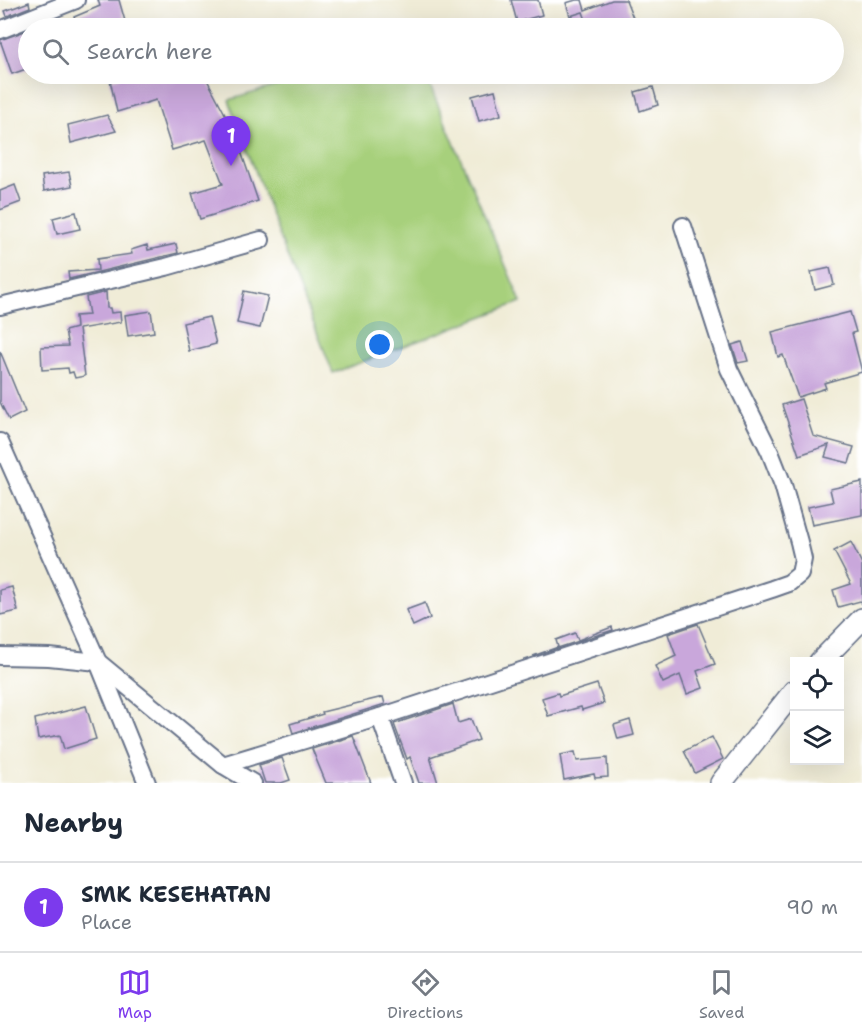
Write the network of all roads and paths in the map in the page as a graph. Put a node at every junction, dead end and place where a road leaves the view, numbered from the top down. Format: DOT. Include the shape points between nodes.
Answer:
graph roads {
  1 [pos="75,0"];
  2 [pos="30,18"];
  3 [pos="18,23"];
  4 [pos="0,30"];
  5 [pos="683,226"];
  6 [pos="261,240"];
  7 [pos="0,306"];
  8 [pos="0,442"];
  9 [pos="862,619"];
  10 [pos="0,656"];
  11 [pos="825,657"];
  12 [pos="98,662"];
  13 [pos="790,697"];
  14 [pos="380,717"];
  15 [pos="224,765"];
  16 [pos="147,783"];
  17 [pos="253,783"];
  18 [pos="403,783"];
  19 [pos="721,783"];
  1 -- 2 [label="street"];
  3 -- 4 [label="street"];
  5 -- 14 [label="street" via="729,369 783,485 803,559 800,574 789,583"];
  6 -- 7 [label="street"];
  8 -- 12 [label="street"];
  9 -- 11 [label="street"];
  10 -- 12 [label="street"];
  12 -- 15 [label="street"];
  12 -- 16 [label="street"];
  13 -- 19 [label="street"];
  14 -- 15 [label="street"];
  14 -- 18 [label="street"];
  15 -- 17 [label="street"];
}
